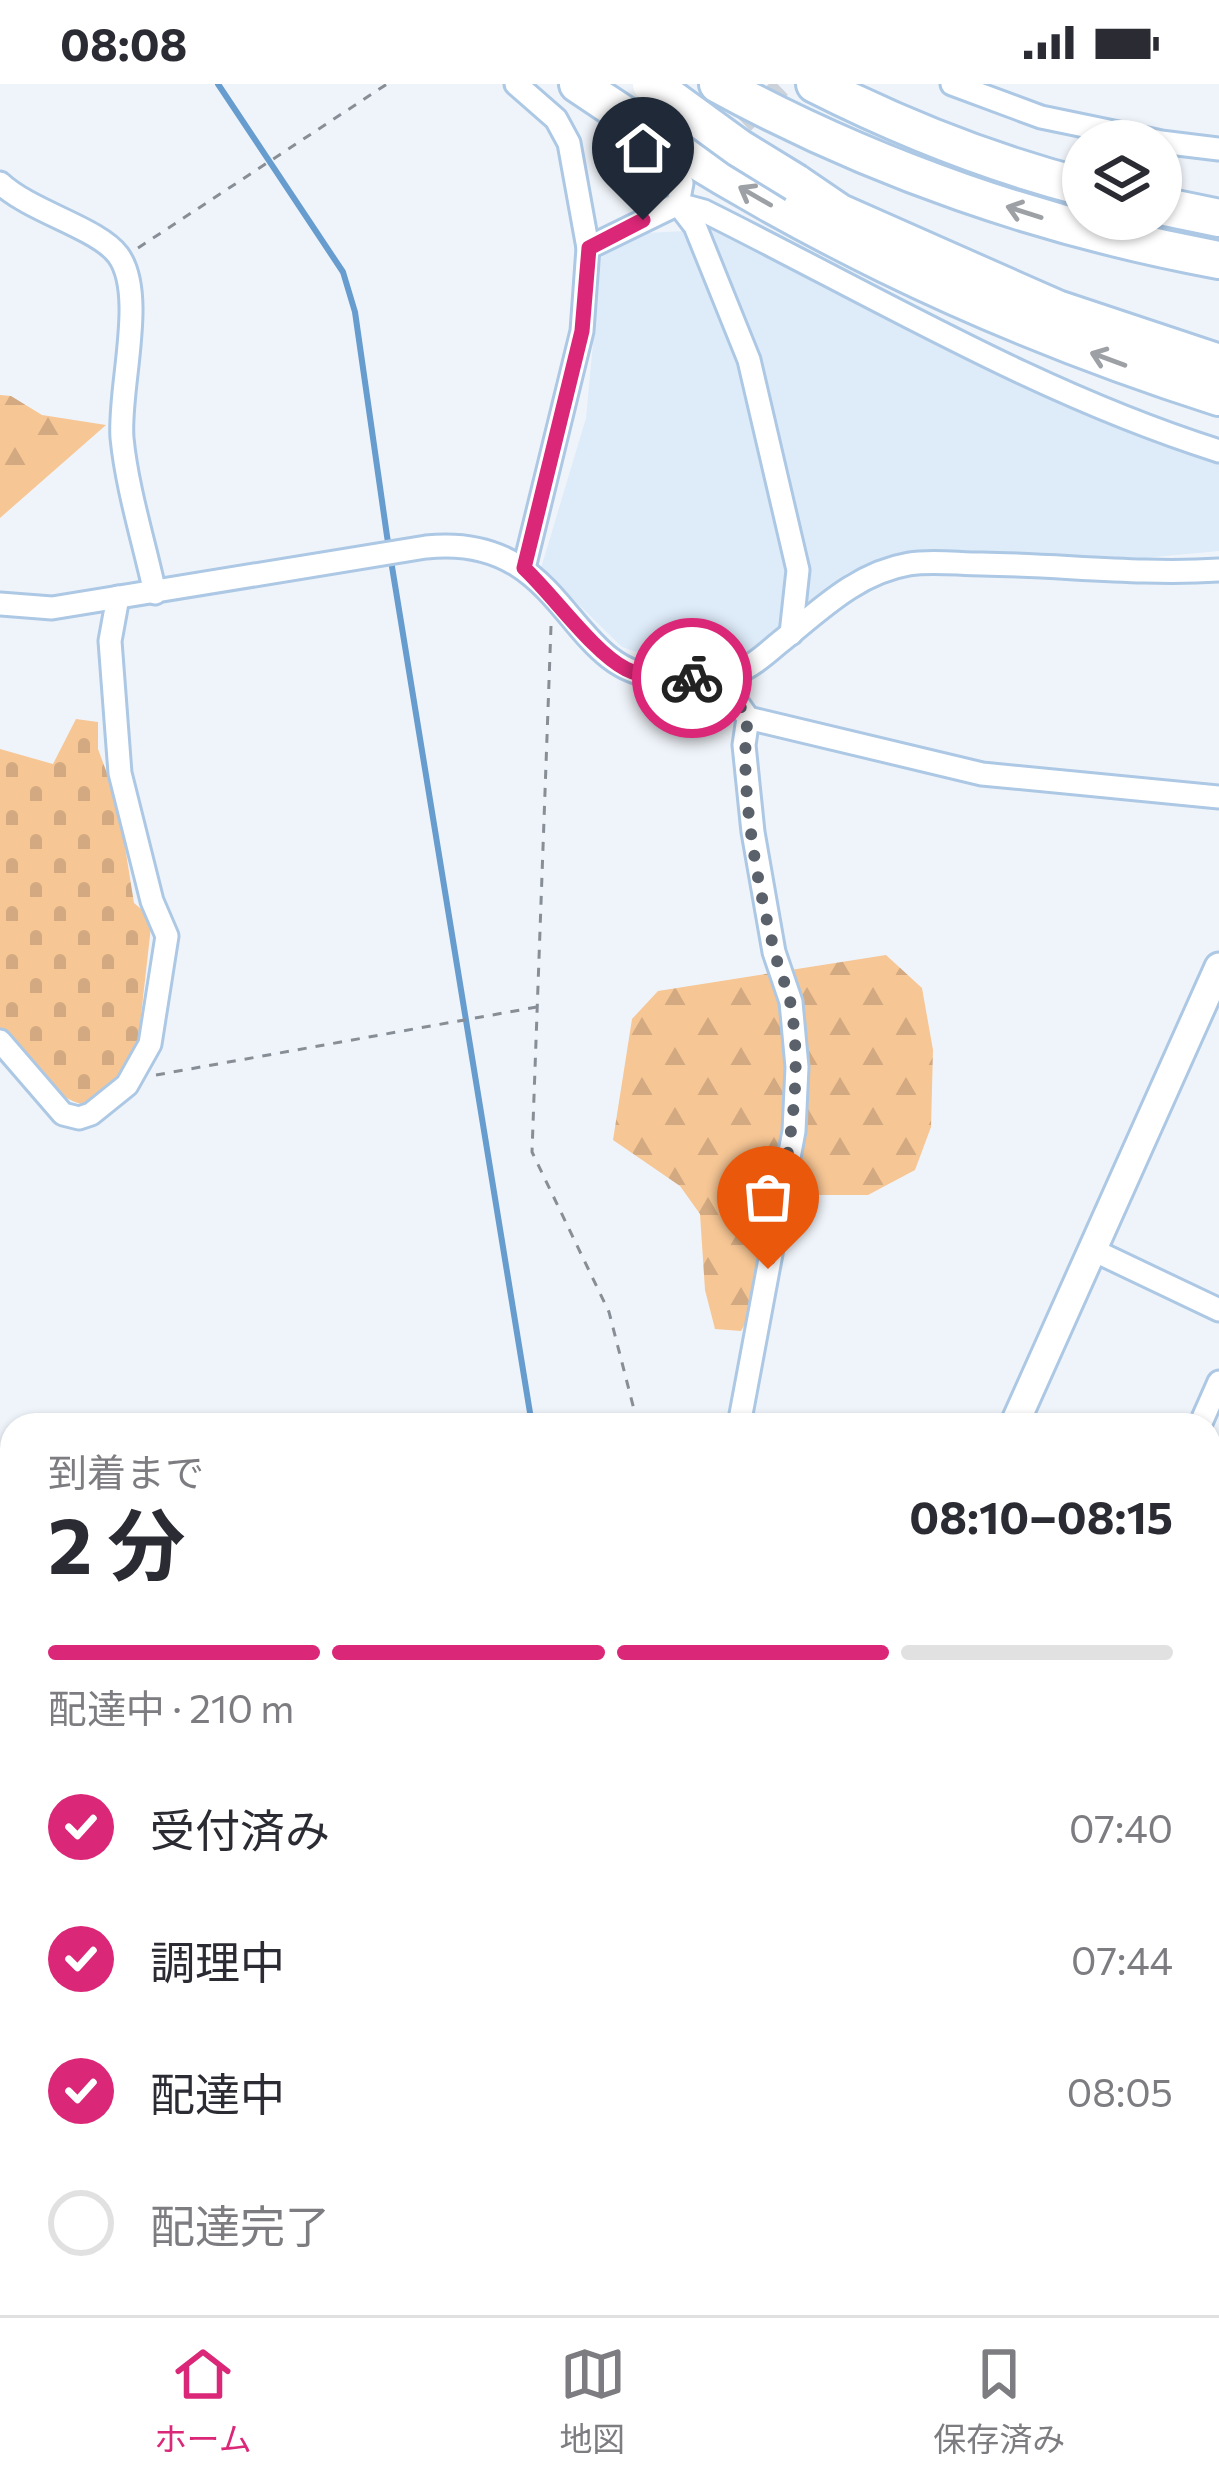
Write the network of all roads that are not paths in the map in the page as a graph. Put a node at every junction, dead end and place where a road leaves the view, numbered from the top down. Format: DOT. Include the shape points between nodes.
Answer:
graph roads {
  1 [pos="516,84"];
  2 [pos="578,84"];
  3 [pos="651,84"];
  4 [pos="718,84"];
  5 [pos="814,84"];
  6 [pos="952,84"];
  7 [pos="1062,121"];
  8 [pos="1182,144"];
  9 [pos="1219,149"];
  10 [pos="1062,179"];
  11 [pos="0,183"];
  12 [pos="680,194"];
  13 [pos="1182,194"];
  14 [pos="1219,198"];
  15 [pos="1182,210"];
  16 [pos="1219,218"];
  17 [pos="589,248"];
  18 [pos="1219,260"];
  19 [pos="1219,363"];
  20 [pos="1219,397"];
  21 [pos="1219,451"];
  22 [pos="524,568"];
  23 [pos="1219,571"];
  24 [pos="154,593"];
  25 [pos="118,597"];
  26 [pos="0,604"];
  27 [pos="790,634"];
  28 [pos="720,677"];
  29 [pos="748,718"];
  30 [pos="1219,797"];
  31 [pos="1219,967"];
  32 [pos="0,1041"];
  33 [pos="1093,1250"];
  34 [pos="1219,1310"];
  35 [pos="1219,1382"];
  36 [pos="741,1413"];
  37 [pos="1019,1413"];
  38 [pos="1205,1413"];
  1 -- 17 [label="street" via="556,119 569,143"];
  20 -- 2 [label="highway, one-way" via="896,272 726,180"];
  3 -- 19 [label="highway, bridge" via="840,213 1057,309"];
  18 -- 4 [label="highway, one-way" via="1143,246 958,190"];
  5 -- 10 [label="highway" via="895,122"];
  6 -- 7 [label="street"];
  8 -- 9 [label="street"];
  11 -- 24 [label="street" via="121,259 130,289 122,437"];
  12 -- 17 [label="street"];
  12 -- 21 [label="street" via="1061,391"];
  12 -- 27 [label="street" via="749,360 798,570"];
  13 -- 14 [label="highway"];
  15 -- 16 [label="highway"];
  17 -- 22 [label="street" via="582,331"];
  22 -- 24 [label="street" via="495,552 451,544"];
  22 -- 28 [label="street" via="629,671"];
  23 -- 27 [label="street" via="913,563 861,578"];
  24 -- 25 [label="street"];
  25 -- 26 [label="street" via="52,608"];
  25 -- 32 [label="street" via="110,641 120,773 167,936 150,1045 131,1080 79,1118 63,1114"];
  27 -- 28 [label="street"];
  28 -- 29 [label="street"];
  29 -- 30 [label="street" via="982,774"];
  29 -- 36 [label="street" via="753,832 797,1067 794,1131"];
  31 -- 33 [label="street"];
  33 -- 34 [label="street"];
  33 -- 37 [label="street"];
  35 -- 38 [label="street"];
}
